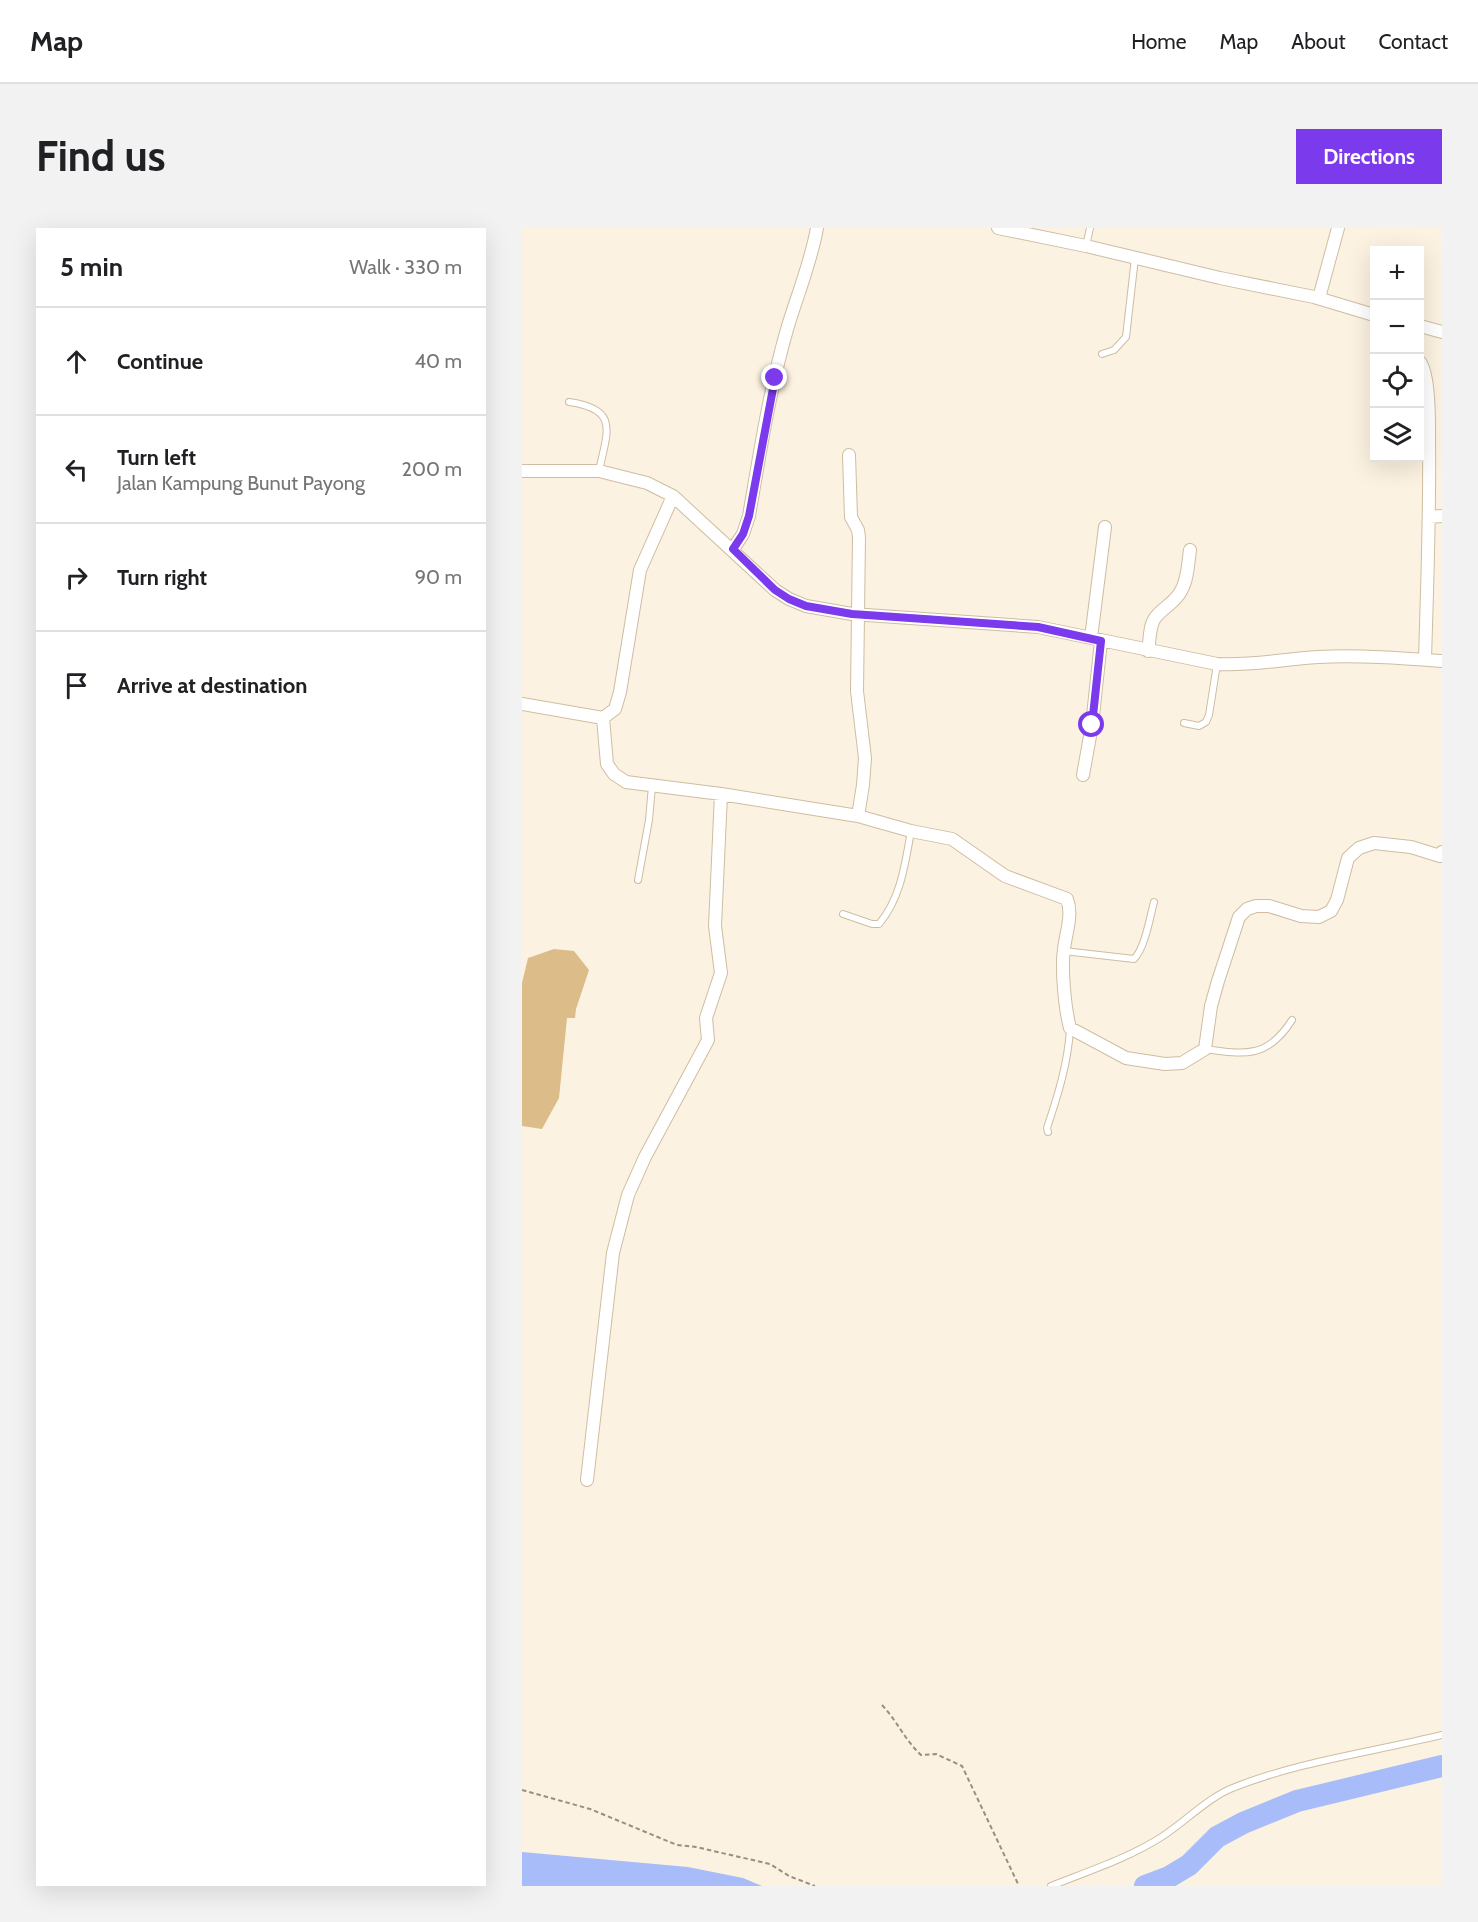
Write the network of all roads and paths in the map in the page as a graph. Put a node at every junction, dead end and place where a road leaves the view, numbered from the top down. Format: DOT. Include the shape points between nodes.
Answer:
graph roads {
  1 [pos="817,228"];
  2 [pos="998,228"];
  3 [pos="1090,228"];
  4 [pos="1338,228"];
  5 [pos="1086,246"];
  6 [pos="1135,258"];
  7 [pos="1319,298"];
  8 [pos="1370,314"];
  9 [pos="1424,327"];
  10 [pos="1442,332"];
  11 [pos="1102,354"];
  12 [pos="1424,372"];
  13 [pos="569,402"];
  14 [pos="849,456"];
  15 [pos="522,471"];
  16 [pos="599,471"];
  17 [pos="673,496"];
  18 [pos="1436,517"];
  19 [pos="1105,527"];
  20 [pos="733,549"];
  21 [pos="1190,550"];
  22 [pos="858,614"];
  23 [pos="1096,640"];
  24 [pos="1148,651"];
  25 [pos="1425,660"];
  26 [pos="1442,661"];
  27 [pos="1217,664"];
  28 [pos="522,704"];
  29 [pos="603,718"];
  30 [pos="1184,723"];
  31 [pos="1083,775"];
  32 [pos="652,785"];
  33 [pos="721,794"];
  34 [pos="858,816"];
  35 [pos="910,831"];
  36 [pos="1442,852"];
  37 [pos="638,880"];
  38 [pos="1154,902"];
  39 [pos="843,914"];
  40 [pos="1063,951"];
  41 [pos="1292,1020"];
  42 [pos="1070,1028"];
  43 [pos="1205,1049"];
  44 [pos="1048,1132"];
  45 [pos="587,1480"];
  46 [pos="882,1705"];
  47 [pos="1442,1735"];
  48 [pos="522,1790"];
  49 [pos="816,1886"];
  50 [pos="1019,1886"];
  51 [pos="1052,1886"];
  1 -- 20 [label="street" via="775,378 749,516"];
  2 -- 5 [label="street"];
  3 -- 5 [label="lane"];
  4 -- 7 [label="street"];
  5 -- 6 [label="street"];
  6 -- 7 [label="street"];
  6 -- 11 [label="lane" via="1126,337 1114,350"];
  7 -- 8 [label="street"];
  9 -- 10 [label="street"];
  12 -- 18 [label="street"];
  13 -- 16 [label="lane" via="595,408 607,422"];
  14 -- 22 [label="street" via="851,517 859,537"];
  15 -- 16 [label="street"];
  16 -- 17 [label="street" via="647,483"];
  17 -- 20 [label="street"];
  17 -- 29 [label="street" via="640,570 620,692 615,709"];
  18 -- 25 [label="street"];
  19 -- 23 [label="street"];
  20 -- 22 [label="street" via="789,599 806,606"];
  21 -- 24 [label="street" via="1182,591 1155,618"];
  22 -- 23 [label="street" via="1038,627"];
  22 -- 34 [label="street" via="857,691 865,758"];
  23 -- 24 [label="street"];
  23 -- 31 [label="street" via="1092,725"];
  24 -- 27 [label="street"];
  25 -- 26 [label="street"];
  25 -- 27 [label="street" via="1318,657"];
  27 -- 30 [label="lane" via="1206,722 1198,726"];
  28 -- 29 [label="street"];
  29 -- 32 [label="street" via="607,764 614,774 626,782"];
  32 -- 33 [label="street"];
  32 -- 37 [label="lane"];
  33 -- 34 [label="street"];
  33 -- 45 [label="street" via="715,926 721,973 706,1018 708,1040 628,1195 613,1253"];
  34 -- 35 [label="street"];
  35 -- 39 [label="lane" via="904,875 889,913 879,924"];
  35 -- 40 [label="street" via="952,839 1005,876 1067,899 1071,908"];
  36 -- 43 [label="street" via="1440,856 1374,843 1359,848 1348,858 1331,911 1318,917 1269,906 1247,909 1239,917 1218,981"];
  38 -- 40 [label="lane" via="1134,959"];
  40 -- 42 [label="street"];
  41 -- 43 [label="lane" via="1268,1047 1253,1053"];
  42 -- 43 [label="street" via="1126,1058 1182,1063"];
  42 -- 44 [label="lane" via="1069,1052"];
  46 -- 50 [label="path" via="921,1755 936,1754 962,1766"];
  47 -- 51 [label="lane" via="1325,1760 1232,1788 1136,1851"];
  48 -- 49 [label="path" via="590,1809 677,1845 770,1864"];
}
